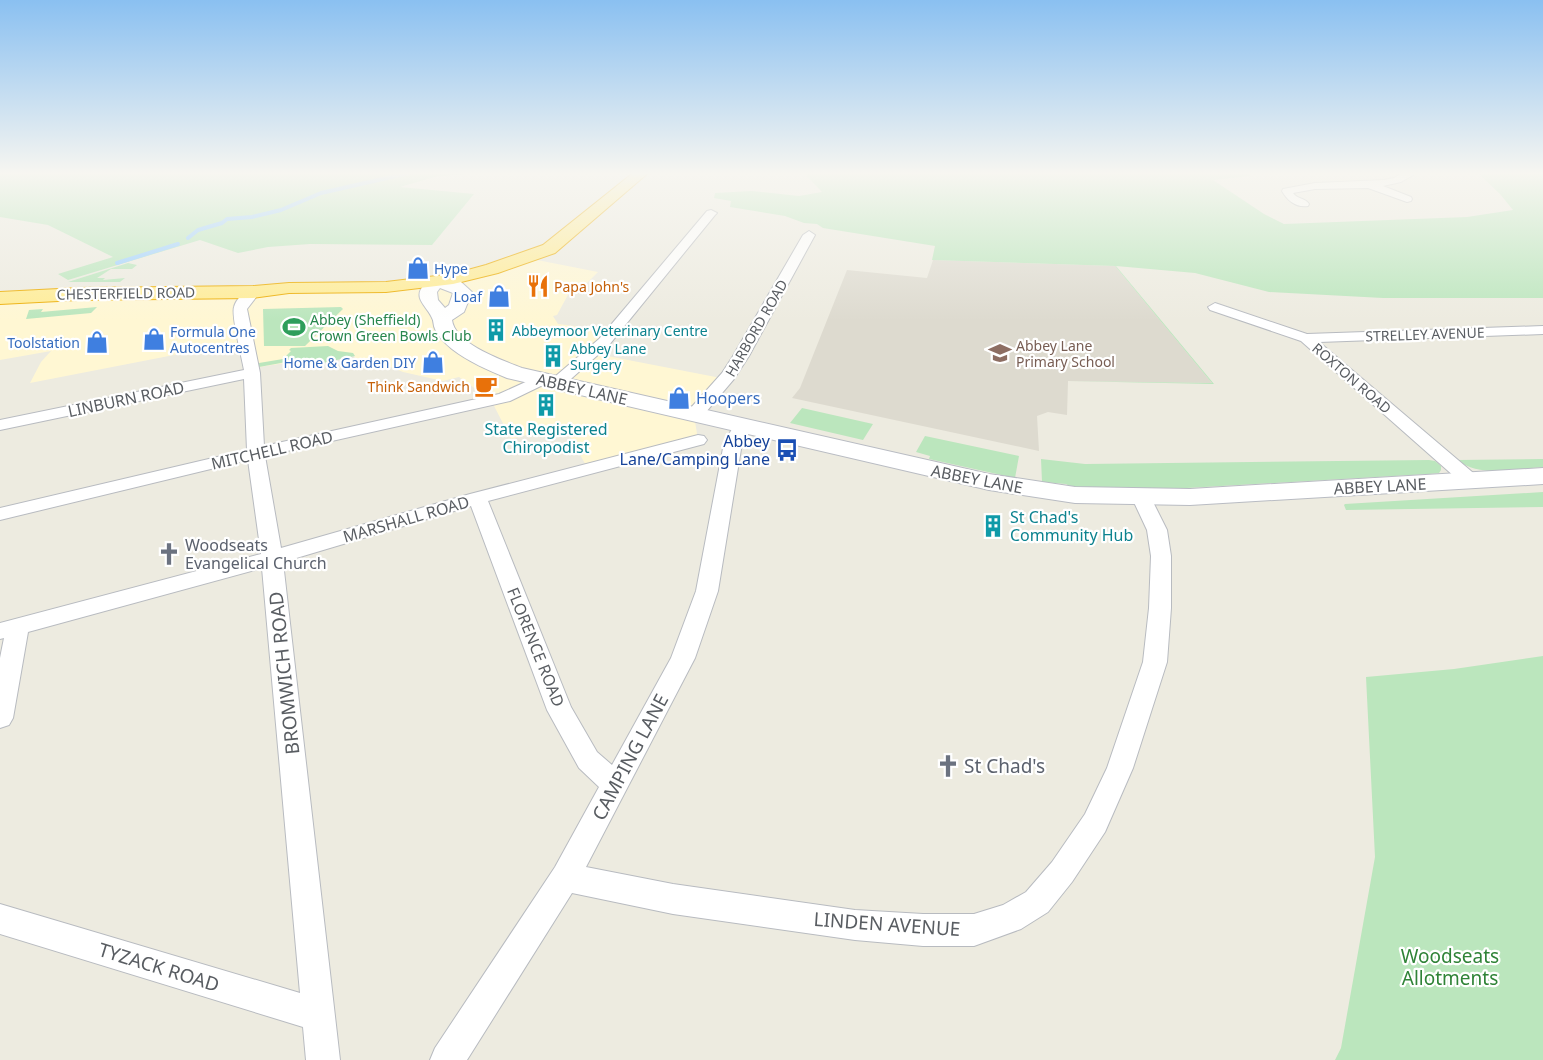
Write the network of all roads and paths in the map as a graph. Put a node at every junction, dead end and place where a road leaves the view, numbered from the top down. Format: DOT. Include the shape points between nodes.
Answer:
graph roads {
  1 [pos="581,222"];
  2 [pos="704,222"];
  3 [pos="809,235"];
  4 [pos="549,249"];
  5 [pos="432,289"];
  6 [pos="460,289"];
  7 [pos="253,292"];
  8 [pos="0,298"];
  9 [pos="1215,307"];
  10 [pos="442,319"];
  11 [pos="1543,330"];
  12 [pos="1306,338"];
  13 [pos="252,373"];
  14 [pos="549,382"];
  15 [pos="694,415"];
  16 [pos="0,426"];
  17 [pos="742,426"];
  18 [pos="698,440"];
  19 [pos="256,453"];
  20 [pos="1543,476"];
  21 [pos="1470,481"];
  22 [pos="477,498"];
  23 [pos="1142,498"];
  24 [pos="0,514"];
  25 [pos="272,558"];
  26 [pos="9,629"];
  27 [pos="0,718"];
  28 [pos="615,784"];
  29 [pos="565,877"];
  30 [pos="0,919"];
  31 [pos="318,1015"];
  32 [pos="323,1060"];
  33 [pos="447,1060"];
  1 -- 4 [label="highway"];
  2 -- 14 [label="street, MITCHELL ROAD" via="609,336"];
  3 -- 15 [label="street, HARBORD ROAD" via="741,356"];
  4 -- 5 [label="highway"];
  4 -- 6 [label="highway" via="540,259 523,268"];
  5 -- 6 [label="highway"];
  5 -- 7 [label="highway, CHESTERFIELD ROAD" via="281,296"];
  5 -- 10 [label="main road, ABBEY LANE" via="430,303"];
  6 -- 10 [label="main road" via="463,292 457,308"];
  7 -- 8 [label="highway, CHESTERFIELD ROAD"];
  7 -- 13 [label="street, BROMWICH ROAD" via="240,309"];
  9 -- 12 [label="street, ROXTON ROAD"];
  10 -- 14 [label="main road, ABBEY LANE" via="445,331 479,358 515,373"];
  11 -- 12 [label="street, STRELLEY AVENUE"];
  12 -- 21 [label="street, ROXTON ROAD"];
  13 -- 16 [label="street, LINBURN ROAD"];
  13 -- 19 [label="street, BROMWICH ROAD"];
  14 -- 15 [label="main road, ABBEY LANE"];
  14 -- 19 [label="street, MITCHELL ROAD" via="504,398"];
  15 -- 17 [label="main road, ABBEY LANE"];
  17 -- 23 [label="main road, ABBEY LANE" via="998,484 1074,495"];
  17 -- 28 [label="street, CAMPING LANE" via="733,444 707,591 683,658"];
  18 -- 22 [label="street, MARSHALL ROAD"];
  19 -- 24 [label="street, MITCHELL ROAD"];
  19 -- 25 [label="street, BROMWICH ROAD"];
  20 -- 21 [label="main road, ABBEY LANE"];
  21 -- 23 [label="main road, ABBEY LANE"];
  22 -- 25 [label="street, MARSHALL ROAD"];
  22 -- 28 [label="street, FLORENCE ROAD" via="560,710 588,760"];
  23 -- 29 [label="street, LINDEN AVENUE" via="1157,530 1161,556 1155,662 1120,768 1095,823 1037,902 1010,918 974,930 923,930 855,925 673,899"];
  25 -- 26 [label="street, MARSHALL ROAD"];
  25 -- 31 [label="street, BROMWICH ROAD"];
  26 -- 27 [label="street"];
  28 -- 29 [label="street, CAMPING LANE"];
  29 -- 33 [label="street, CAMPING LANE"];
  30 -- 31 [label="street, TYZACK ROAD"];
  31 -- 32 [label="street, BROMWICH ROAD"];
}
